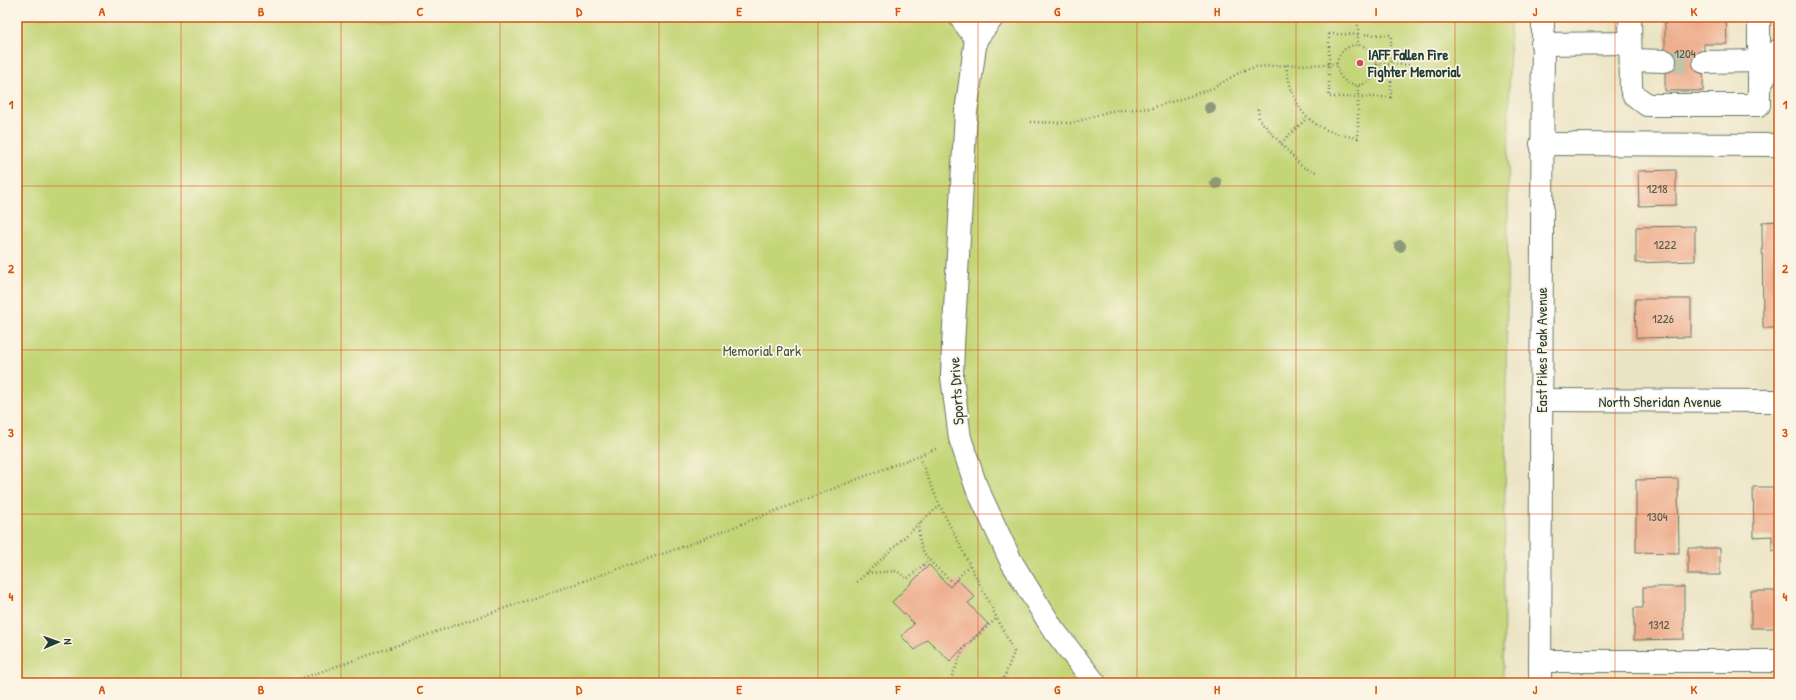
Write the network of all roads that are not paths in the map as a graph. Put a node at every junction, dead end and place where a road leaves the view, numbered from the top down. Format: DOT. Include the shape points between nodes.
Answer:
graph roads {
  1 [pos="960,17"];
  2 [pos="993,17"];
  3 [pos="1542,17"];
  4 [pos="1630,17"];
  5 [pos="1759,17"];
  6 [pos="976,39"];
  7 [pos="1542,44"];
  8 [pos="1779,50"];
  9 [pos="1630,52"];
  10 [pos="1665,61"];
  11 [pos="1759,61"];
  12 [pos="1704,62"];
  13 [pos="1759,87"];
  14 [pos="1541,144"];
  15 [pos="1779,145"];
  16 [pos="1541,400"];
  17 [pos="1779,401"];
  18 [pos="1540,661"];
  19 [pos="1779,661"];
  20 [pos="1095,683"];
  21 [pos="1540,683"];
  1 -- 6 [label="street"];
  2 -- 6 [label="street, Sports Drive"];
  3 -- 7 [label="street, East Pikes Peak Avenue"];
  4 -- 9 [label="street"];
  5 -- 11 [label="street"];
  6 -- 20 [label="street, Sports Drive" via="966,112 953,345 952,377 960,438 976,486 1011,561 1053,630"];
  7 -- 9 [label="street"];
  7 -- 14 [label="street, East Pikes Peak Avenue"];
  8 -- 13 [label="street"];
  9 -- 10 [label="street"];
  9 -- 13 [label="street" via="1633,94 1647,105 1759,105"];
  11 -- 12 [label="street"];
  11 -- 13 [label="street"];
  14 -- 15 [label="street"];
  14 -- 16 [label="street, East Pikes Peak Avenue"];
  16 -- 17 [label="street, North Sheridan Avenue"];
  16 -- 18 [label="street, East Pikes Peak Avenue"];
  18 -- 19 [label="street"];
  18 -- 21 [label="street, East Pikes Peak Avenue"];
}
